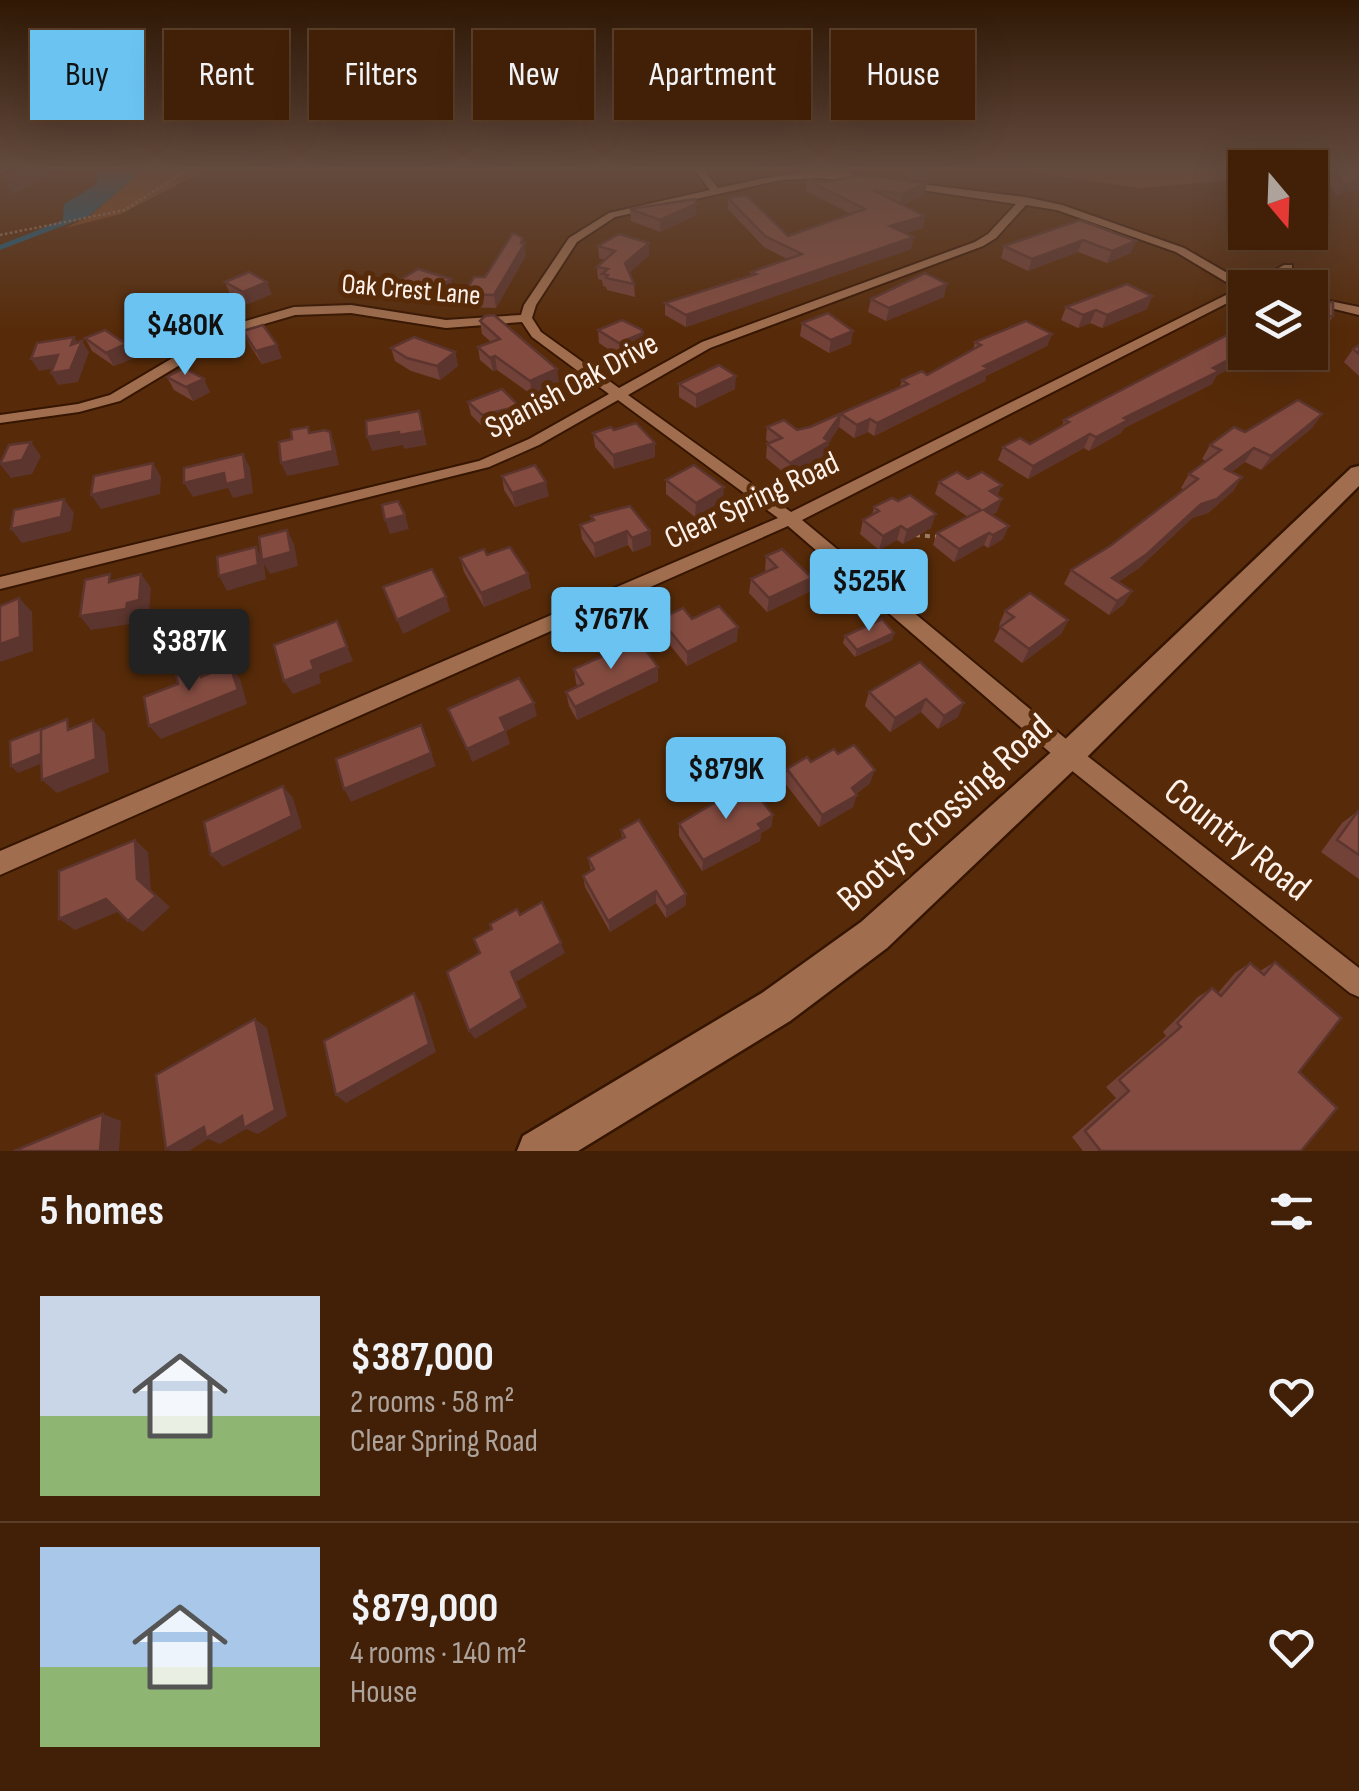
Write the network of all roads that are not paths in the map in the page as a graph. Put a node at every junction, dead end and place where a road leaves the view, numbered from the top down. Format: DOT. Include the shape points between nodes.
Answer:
graph roads {
  1 [pos="596,224"];
  2 [pos="1003,224"];
  3 [pos="1101,224"];
  4 [pos="1288,267"];
  5 [pos="1283,270"];
  6 [pos="1228,276"];
  7 [pos="1228,300"];
  8 [pos="1328,304"];
  9 [pos="1359,311"];
  10 [pos="526,318"];
  11 [pos="618,394"];
  12 [pos="0,419"];
  13 [pos="1359,474"];
  14 [pos="790,519"];
  15 [pos="0,583"];
  16 [pos="1069,755"];
  17 [pos="0,863"];
  18 [pos="1359,984"];
  19 [pos="538,1151"];
  1 -- 10 [label="street, Oak Crest Lane" via="573,240"];
  2 -- 11 [label="street, Spanish Oak Drive" via="978,244 742,330"];
  3 -- 6 [label="street, Oak Crest Lane" via="1160,242"];
  4 -- 5 [label="street, Clear Spring Road"];
  7 -- 14 [label="street, Clear Spring Road"];
  8 -- 9 [label="street"];
  10 -- 11 [label="street, Country Road" via="536,334"];
  10 -- 12 [label="street, Oak Crest Lane" via="446,324 352,309 294,311 229,330 115,398"];
  11 -- 14 [label="street, Country Road"];
  11 -- 15 [label="street, Spanish Oak Drive" via="484,464"];
  13 -- 16 [label="street, Bootys Crossing Road"];
  14 -- 16 [label="street, Country Road"];
  14 -- 17 [label="street, Clear Spring Road"];
  16 -- 18 [label="street, Country Road"];
  16 -- 19 [label="street, Bootys Crossing Road" via="859,946 776,1007"];
}
